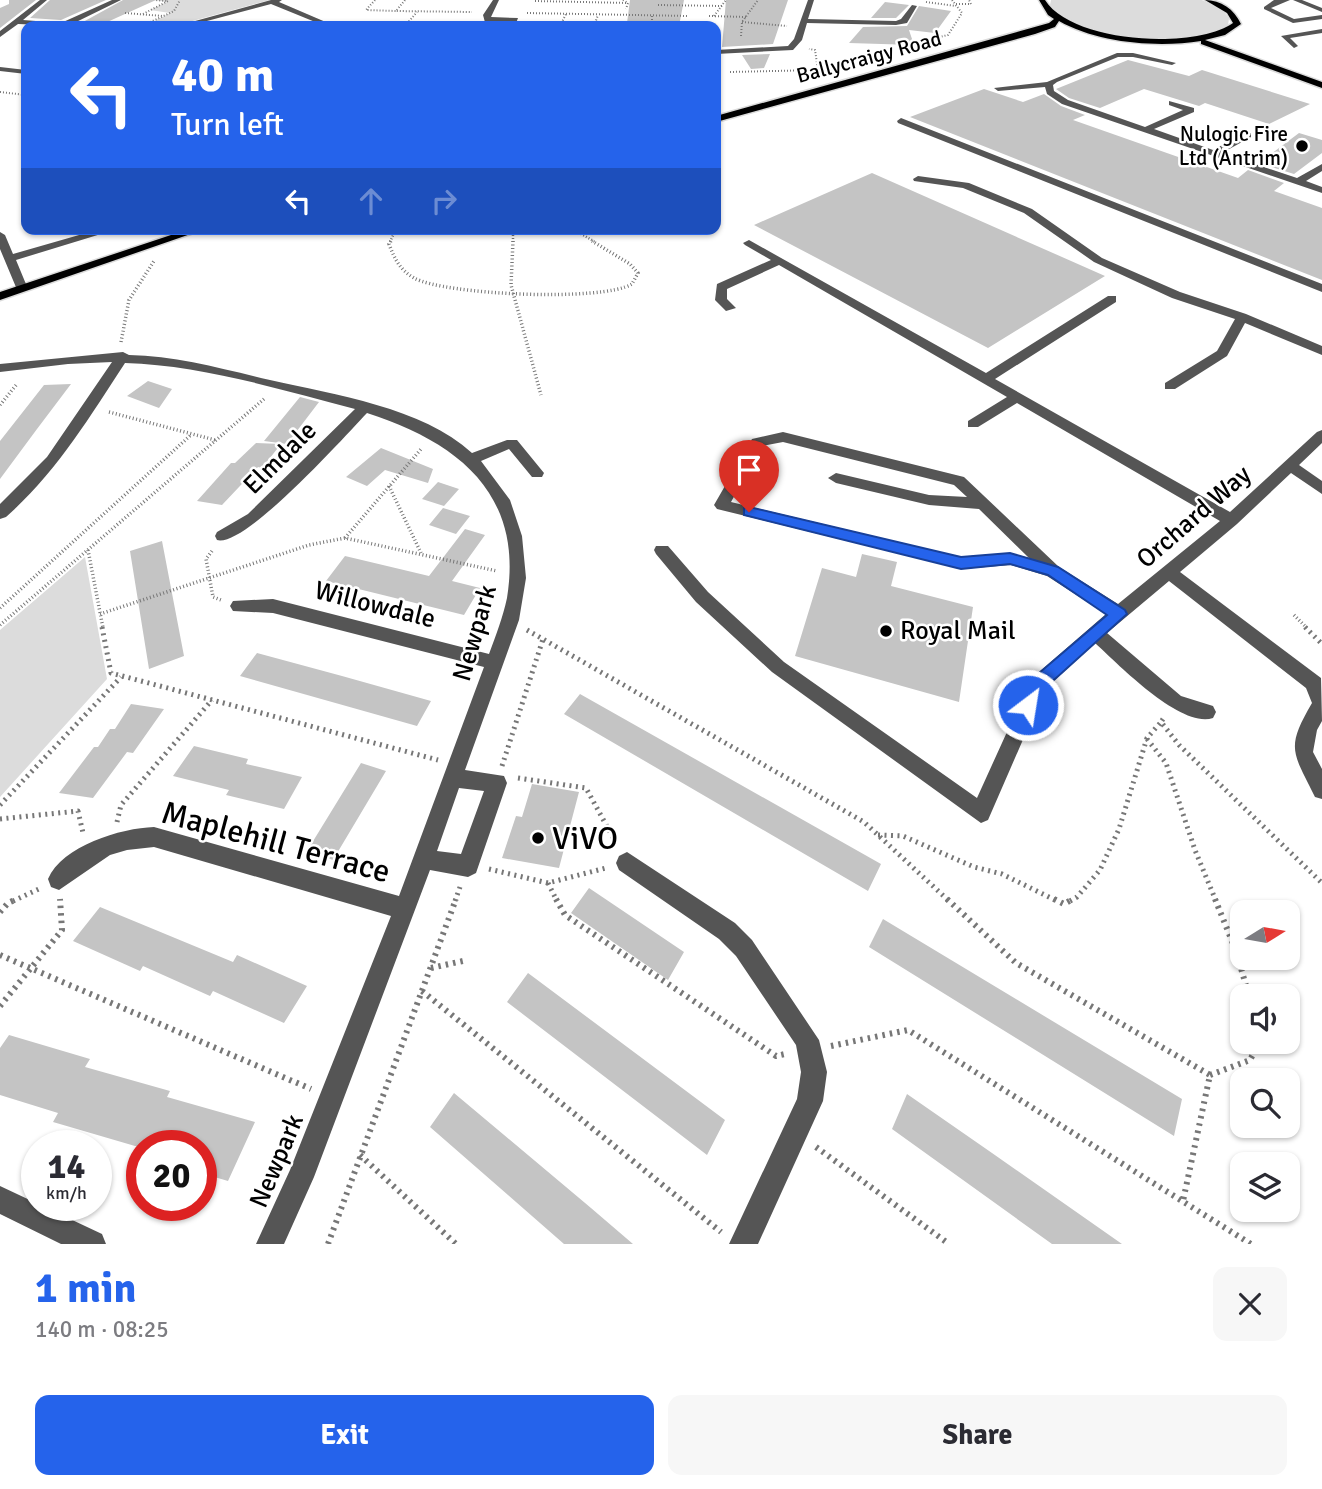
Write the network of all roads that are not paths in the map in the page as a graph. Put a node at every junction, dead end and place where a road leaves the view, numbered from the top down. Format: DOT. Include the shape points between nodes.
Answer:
graph roads {
  1 [pos="44,0"];
  2 [pos="118,0"];
  3 [pos="496,0"];
  4 [pos="811,0"];
  5 [pos="1042,0"];
  6 [pos="1208,0"];
  7 [pos="1287,0"];
  8 [pos="1296,0"];
  9 [pos="276,1"];
  10 [pos="915,6"];
  11 [pos="1322,10"];
  12 [pos="1322,17"];
  13 [pos="1057,19"];
  14 [pos="74,21"];
  15 [pos="201,21"];
  16 [pos="320,21"];
  17 [pos="487,21"];
  18 [pos="16,22"];
  19 [pos="21,22"];
  20 [pos="803,24"];
  21 [pos="1322,31"];
  22 [pos="1032,33"];
  23 [pos="1059,33"];
  24 [pos="1069,33"];
  25 [pos="0,35"];
  26 [pos="1107,35"];
  27 [pos="1199,40"];
  28 [pos="1243,45"];
  29 [pos="1294,46"];
  30 [pos="721,52"];
  31 [pos="1172,63"];
  32 [pos="1279,67"];
  33 [pos="0,69"];
  34 [pos="21,71"];
  35 [pos="1049,84"];
  36 [pos="1322,85"];
  37 [pos="998,88"];
  38 [pos="1172,103"];
  39 [pos="721,117"];
  40 [pos="901,121"];
  41 [pos="1145,130"];
  42 [pos="1248,135"];
  43 [pos="1214,153"];
  44 [pos="1322,167"];
  45 [pos="918,179"];
  46 [pos="1297,182"];
  47 [pos="1322,190"];
  48 [pos="0,235"];
  49 [pos="91,235"];
  50 [pos="182,235"];
  51 [pos="749,243"];
  52 [pos="12,258"];
  53 [pos="779,261"];
  54 [pos="1322,288"];
  55 [pos="22,289"];
  56 [pos="0,296"];
  57 [pos="1112,299"];
  58 [pos="730,308"];
  59 [pos="1241,317"];
  60 [pos="1322,351"];
  61 [pos="118,356"];
  62 [pos="0,368"];
  63 [pos="987,378"];
  64 [pos="1170,386"];
  65 [pos="1018,396"];
  66 [pos="366,406"];
  67 [pos="973,424"];
  68 [pos="1322,435"];
  69 [pos="472,459"];
  70 [pos="1290,465"];
  71 [pos="537,473"];
  72 [pos="835,478"];
  73 [pos="1322,489"];
  74 [pos="983,504"];
  75 [pos="0,513"];
  76 [pos="1231,520"];
  77 [pos="223,537"];
  78 [pos="662,550"];
  79 [pos="1053,571"];
  80 [pos="1169,572"];
  81 [pos="239,606"];
  82 [pos="1119,614"];
  83 [pos="1096,634"];
  84 [pos="496,663"];
  85 [pos="1318,683"];
  86 [pos="1206,712"];
  87 [pos="457,772"];
  88 [pos="1320,788"];
  89 [pos="424,859"];
  90 [pos="627,863"];
  91 [pos="59,879"];
  92 [pos="405,909"];
  93 [pos="0,1200"];
  94 [pos="733,1240"];
  95 [pos="92,1244"];
  96 [pos="270,1244"];
  1 -- 18 [label="street"];
  2 -- 14 [label="street"];
  3 -- 17 [label="street"];
  4 -- 20 [label="street"];
  5 -- 13 [label="main road"];
  6 -- 27 [label="main road" via="1228,10 1237,24 1234,33"];
  7 -- 12 [label="street" via="1266,8 1293,21"];
  8 -- 11 [label="street"];
  9 -- 15 [label="street"];
  9 -- 16 [label="street"];
  10 -- 20 [label="street" via="904,21 894,23"];
  13 -- 22 [label="main road, Ballycraigy Road"];
  13 -- 26 [label="main road"];
  18 -- 19 [label="street"];
  18 -- 25 [label="street"];
  20 -- 30 [label="street" via="797,43 786,50"];
  21 -- 29 [label="street" via="1285,36"];
  22 -- 23 [label="main road, Ballycraigy Road"];
  22 -- 39 [label="main road, Ballycraigy Road"];
  24 -- 26 [label="main road"];
  26 -- 27 [label="main road"];
  27 -- 32 [label="main road"];
  28 -- 32 [label="main road"];
  31 -- 35 [label="street" via="1116,55"];
  32 -- 36 [label="main road"];
  33 -- 34 [label="street"];
  35 -- 37 [label="street"];
  35 -- 41 [label="street" via="1058,99"];
  38 -- 41 [label="street" via="1191,110"];
  40 -- 54 [label="street"];
  41 -- 43 [label="street"];
  42 -- 43 [label="street"];
  43 -- 46 [label="street"];
  44 -- 46 [label="street"];
  45 -- 59 [label="street" via="965,186 1028,211 1098,260 1176,295"];
  46 -- 47 [label="street"];
  48 -- 52 [label="street"];
  49 -- 52 [label="street"];
  50 -- 55 [label="main road"];
  51 -- 53 [label="street"];
  52 -- 55 [label="street"];
  53 -- 58 [label="street" via="721,287 721,300"];
  53 -- 63 [label="street"];
  55 -- 56 [label="main road"];
  57 -- 63 [label="street"];
  59 -- 60 [label="street"];
  59 -- 64 [label="street" via="1222,353"];
  61 -- 62 [label="street, Newpark"];
  61 -- 66 [label="street, Newpark" via="180,363"];
  61 -- 75 [label="street" via="32,484"];
  63 -- 65 [label="street"];
  65 -- 67 [label="street"];
  65 -- 76 [label="street"];
  66 -- 69 [label="street, Newpark" via="435,432"];
  66 -- 77 [label="street, Elmdale" via="254,518"];
  68 -- 70 [label="street, Orchard Way"];
  69 -- 71 [label="street" via="512,443"];
  69 -- 84 [label="street, Newpark" via="509,515 517,553 510,620"];
  70 -- 73 [label="street"];
  70 -- 76 [label="street, Orchard Way"];
  72 -- 74 [label="street" via="929,500"];
  74 -- 79 [label="street"];
  74 -- 79 [label="street" via="959,481 783,437 757,442 722,505 961,563 1010,559"];
  76 -- 80 [label="street, Orchard Way"];
  78 -- 83 [label="street, Orchard Way" via="702,597 778,667 981,813 1038,684"];
  79 -- 82 [label="street"];
  80 -- 82 [label="street, Orchard Way"];
  80 -- 85 [label="street"];
  81 -- 84 [label="street, Willowdale" via="273,606"];
  82 -- 83 [label="street, Orchard Way"];
  83 -- 86 [label="street" via="1175,702"];
  84 -- 87 [label="street, Newpark"];
  85 -- 88 [label="street" via="1322,704 1308,727 1303,752"];
  87 -- 89 [label="street, Newpark"];
  87 -- 89 [label="street" via="497,783 468,866"];
  89 -- 92 [label="street, Newpark"];
  90 -- 94 [label="street" via="736,939 794,1017 810,1050 814,1082 810,1101"];
  91 -- 92 [label="street, Maplehill Terrace" via="111,844 133,837 164,839"];
  92 -- 96 [label="street, Newpark" via="301,1177"];
  93 -- 95 [label="street"];
}
